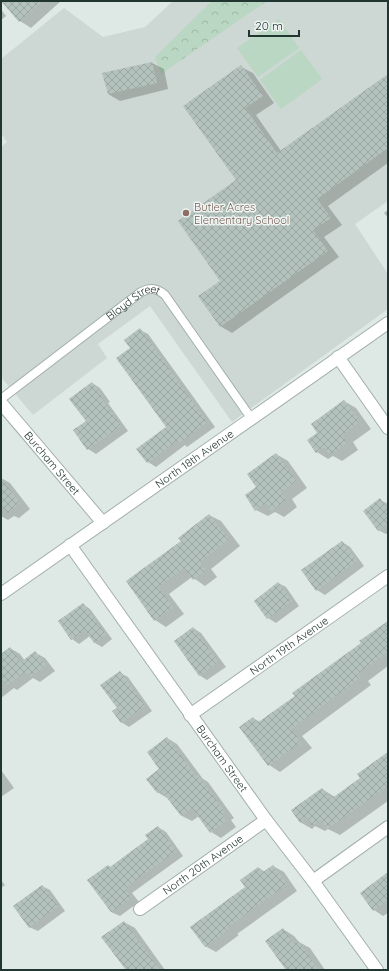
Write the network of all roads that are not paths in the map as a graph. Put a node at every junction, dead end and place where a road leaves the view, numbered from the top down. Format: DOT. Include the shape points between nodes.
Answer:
graph roads {
  1 [pos="388,323"];
  2 [pos="338,358"];
  3 [pos="1,399"];
  4 [pos="1,403"];
  5 [pos="252,418"];
  6 [pos="388,428"];
  7 [pos="103,523"];
  8 [pos="70,546"];
  9 [pos="388,576"];
  10 [pos="1,594"];
  11 [pos="190,715"];
  12 [pos="266,820"];
  13 [pos="388,827"];
  14 [pos="313,881"];
  15 [pos="140,909"];
  16 [pos="377,970"];
  1 -- 2 [label="street, North 18th Avenue"];
  2 -- 5 [label="street, North 18th Avenue"];
  2 -- 6 [label="street"];
  3 -- 5 [label="lane, Bloyd Street" via="141,292 154,289 165,294"];
  4 -- 7 [label="street, Burcham Street"];
  5 -- 7 [label="street, North 18th Avenue"];
  7 -- 8 [label="street, North 18th Avenue"];
  8 -- 10 [label="street, North 18th Avenue"];
  8 -- 11 [label="street, Burcham Street"];
  9 -- 11 [label="street, North 19th Avenue"];
  11 -- 12 [label="street, Burcham Street"];
  12 -- 14 [label="street, Burcham Street"];
  12 -- 15 [label="street, North 20th Avenue"];
  13 -- 14 [label="street"];
  14 -- 16 [label="street, Burcham Street"];
}
